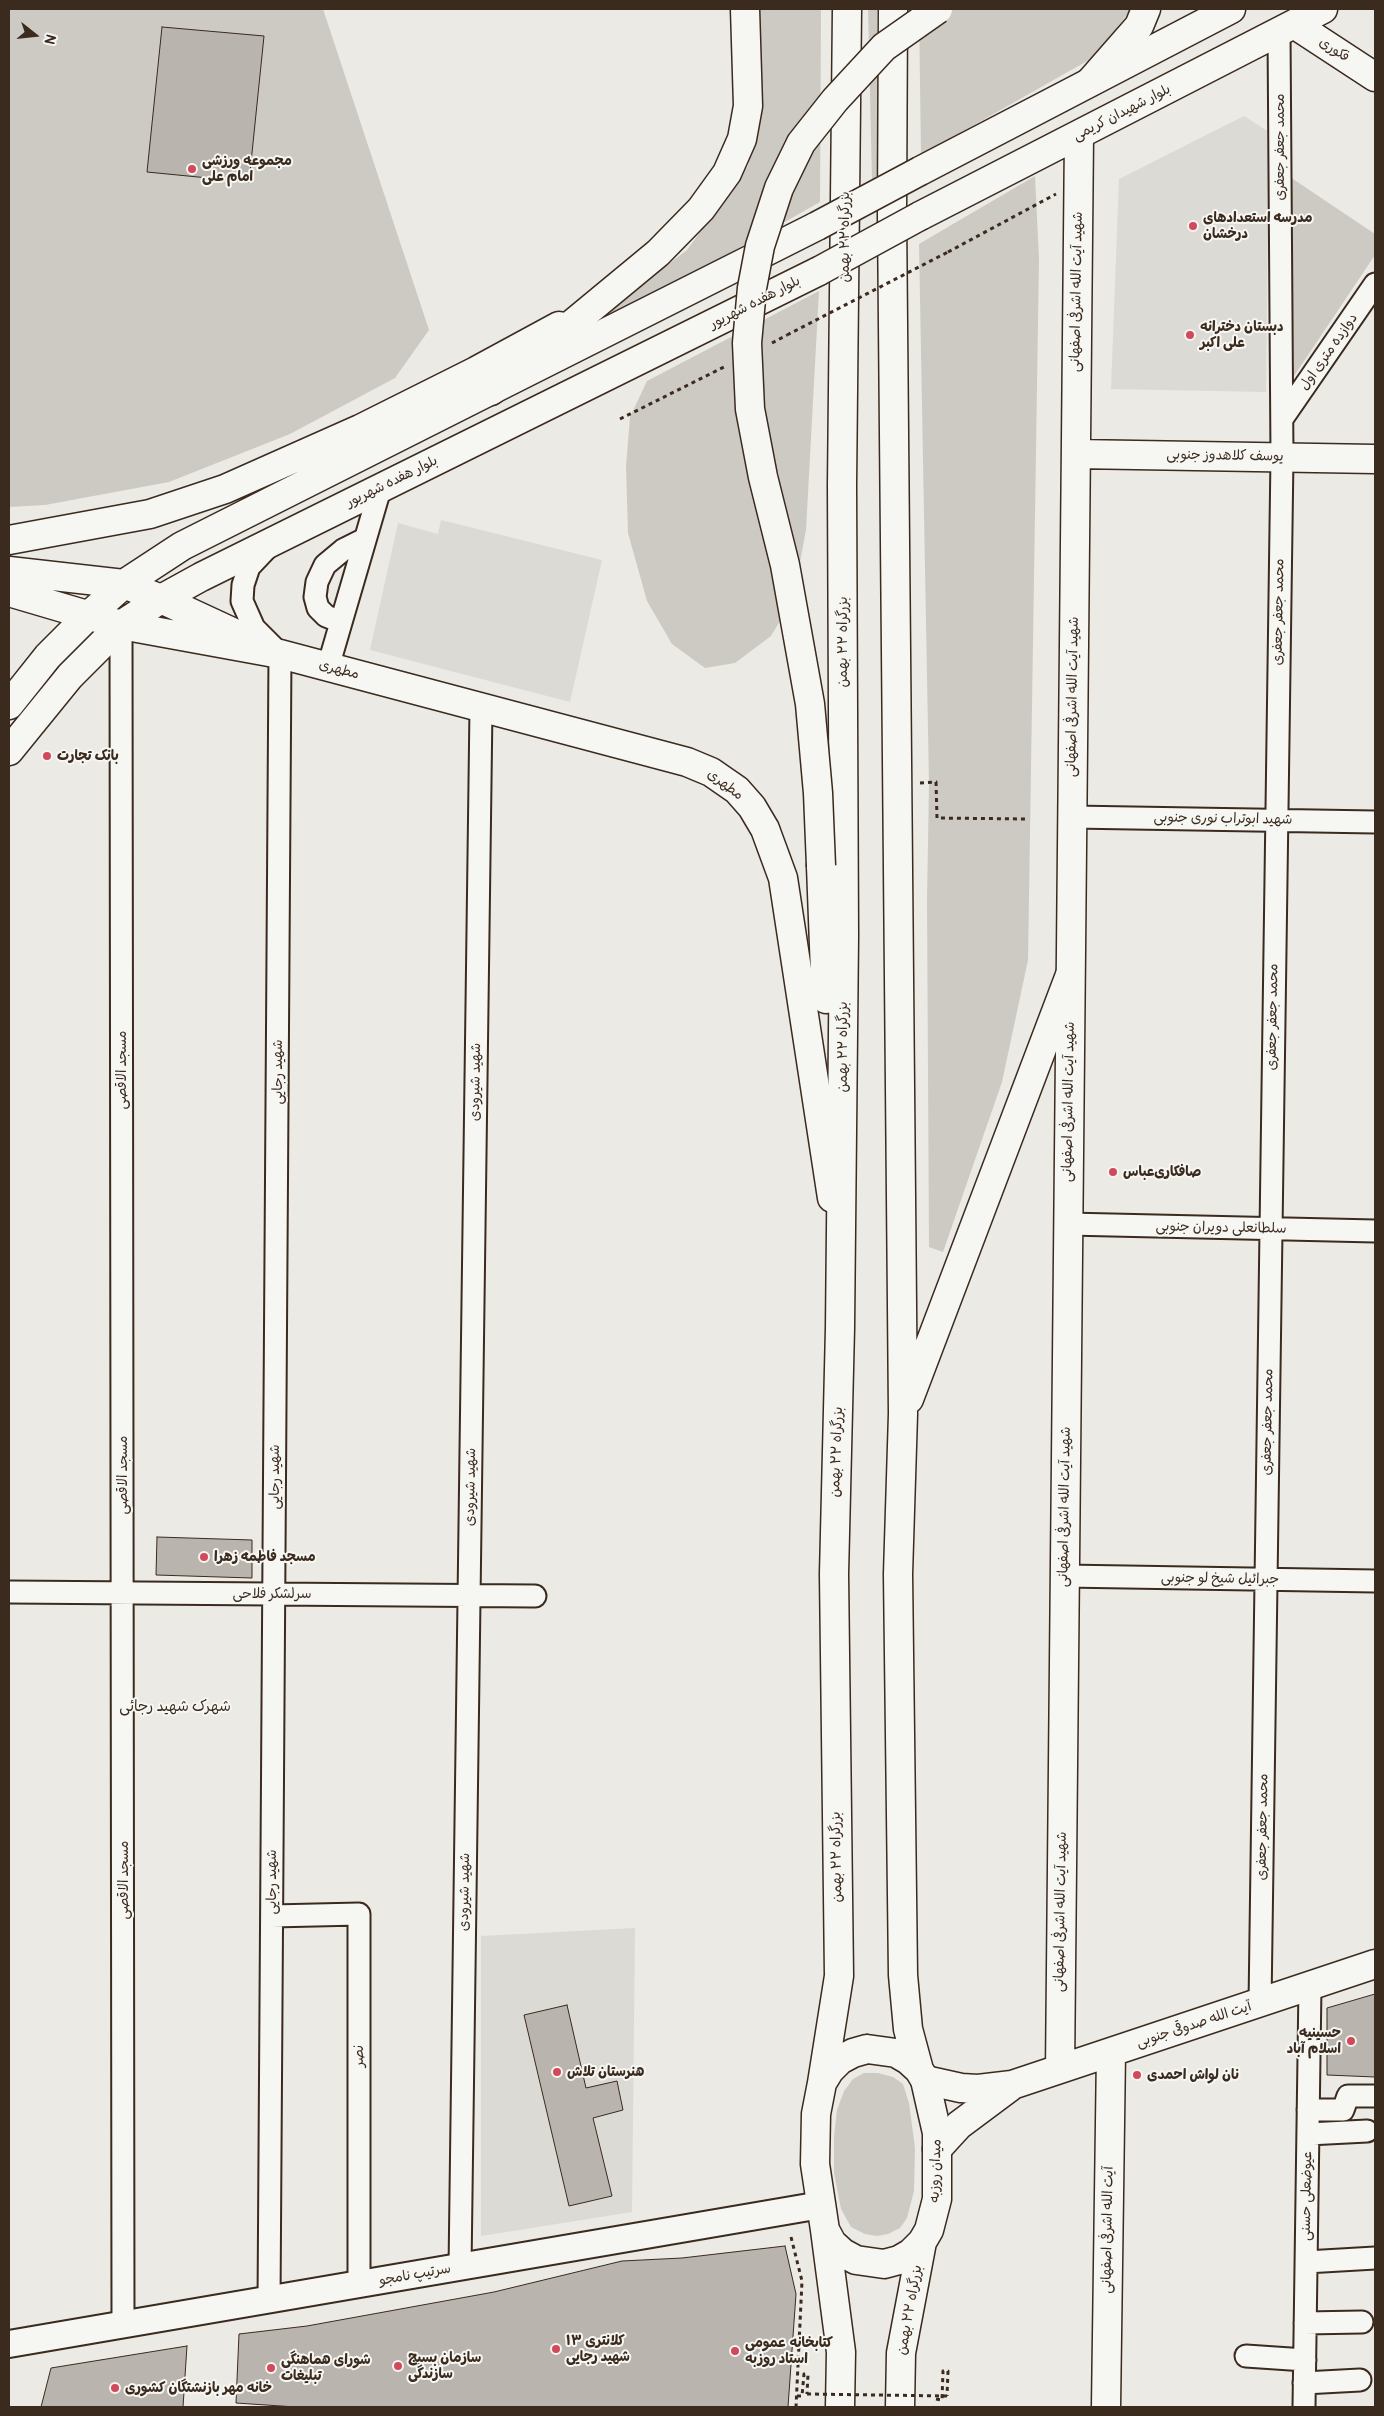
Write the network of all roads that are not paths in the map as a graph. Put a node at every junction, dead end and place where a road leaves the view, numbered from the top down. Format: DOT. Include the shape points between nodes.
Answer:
graph roads {
  1 [pos="745,9"];
  2 [pos="847,9"];
  3 [pos="893,9"];
  4 [pos="938,9"];
  5 [pos="1146,9"];
  6 [pos="1231,9"];
  7 [pos="1250,9"];
  8 [pos="1323,9"];
  9 [pos="1294,21"];
  10 [pos="1375,77"];
  11 [pos="1090,82"];
  12 [pos="1079,135"];
  13 [pos="819,271"];
  14 [pos="1375,284"];
  15 [pos="591,308"];
  16 [pos="491,391"];
  17 [pos="1282,419"];
  18 [pos="1076,454"];
  19 [pos="1282,457"];
  20 [pos="1375,459"];
  21 [pos="380,489"];
  22 [pos="281,537"];
  23 [pos="365,539"];
  24 [pos="9,540"];
  25 [pos="9,572"];
  26 [pos="124,584"];
  27 [pos="9,592"];
  28 [pos="161,599"];
  29 [pos="88,616"];
  30 [pos="342,622"];
  31 [pos="121,625"];
  32 [pos="280,654"];
  33 [pos="328,667"];
  34 [pos="9,705"];
  35 [pos="481,708"];
  36 [pos="9,752"];
  37 [pos="1072,817"];
  38 [pos="1276,820"];
  39 [pos="1375,822"];
  40 [pos="1070,975"];
  41 [pos="832,1198"];
  42 [pos="1068,1224"];
  43 [pos="1270,1229"];
  44 [pos="1375,1231"];
  45 [pos="839,1376"];
  46 [pos="903,1414"];
  47 [pos="1064,1576"];
  48 [pos="1266,1580"];
  49 [pos="1375,1581"];
  50 [pos="9,1592"];
  51 [pos="123,1593"];
  52 [pos="274,1594"];
  53 [pos="469,1595"];
  54 [pos="535,1596"];
  55 [pos="272,1916"];
  56 [pos="1375,1964"];
  57 [pos="1310,1986"];
  58 [pos="1260,2002"];
  59 [pos="1111,2052"];
  60 [pos="1060,2070"];
  61 [pos="922,2075"];
  62 [pos="822,2083"];
  63 [pos="1012,2086"];
  64 [pos="1375,2096"];
  65 [pos="1308,2110"];
  66 [pos="1367,2132"];
  67 [pos="1308,2134"];
  68 [pos="937,2149"];
  69 [pos="823,2218"];
  70 [pos="922,2242"];
  71 [pos="1375,2258"];
  72 [pos="1306,2262"];
  73 [pos="460,2267"];
  74 [pos="359,2284"];
  75 [pos="269,2300"];
  76 [pos="1362,2322"];
  77 [pos="1305,2323"];
  78 [pos="123,2325"];
  79 [pos="9,2344"];
  80 [pos="1246,2356"];
  81 [pos="1305,2360"];
  82 [pos="1360,2380"];
  83 [pos="1304,2382"];
  84 [pos="840,2407"];
  85 [pos="900,2407"];
  86 [pos="1106,2407"];
  87 [pos="1304,2407"];
  1 -- 15 [label="main road" via="748,106 742,139 727,173 701,209 658,253"];
  2 -- 45 [label="main road, بزرگراه ۲۲ بهمن"];
  3 -- 46 [label="main road"];
  4 -- 41 [label="main road, bridge" via="884,46 801,143 779,188 760,246 747,343 750,409 785,565 810,704 818,793"];
  5 -- 11 [label="main road" via="1139,26"];
  6 -- 11 [label="main road"];
  7 -- 9 [label="main road" via="1247,20 1252,28 1259,30"];
  8 -- 9 [label="main road, بلوار شهیدان کریمی"];
  9 -- 10 [label="main road, فکوری"];
  9 -- 12 [label="main road, بلوار شهیدان کریمی"];
  9 -- 17 [label="street, محمد جعفر جعفری"];
  11 -- 16 [label="main road, bridge" via="817,226"];
  12 -- 13 [label="main road, بلوار شهیدان کریمی, bridge"];
  12 -- 18 [label="main road, شهید آیت الله اشرفی اصفهانی"];
  13 -- 21 [label="main road, بلوار هفده شهریور"];
  14 -- 17 [label="street, دوازده متری اول"];
  15 -- 16 [label="main road"];
  15 -- 24 [label="main road" via="369,425 225,489 150,514"];
  16 -- 26 [label="main road" via="182,546"];
  17 -- 19 [label="street, محمد جعفر جعفری"];
  18 -- 19 [label="main road, یوسف کلاهدوز جنوبی"];
  18 -- 37 [label="main road, شهید آیت الله اشرفی اصفهانی"];
  19 -- 20 [label="main road, یوسف کلاهدوز جنوبی"];
  19 -- 38 [label="street, محمد جعفر جعفری"];
  21 -- 22 [label="main road, بلوار هفده شهریور"];
  21 -- 23 [label="street"];
  22 -- 28 [label="main road, بلوار هفده شهریور"];
  22 -- 32 [label="street" via="249,567 242,601 254,628"];
  23 -- 30 [label="street"];
  23 -- 30 [label="street" via="343,550 325,565 317,582 315,598 318,608 326,616"];
  25 -- 26 [label="main road"];
  26 -- 28 [label="main road"];
  26 -- 29 [label="main road"];
  27 -- 29 [label="main road"];
  28 -- 31 [label="main road, بلوار هفده شهریور"];
  28 -- 32 [label="main road"];
  29 -- 31 [label="main road"];
  29 -- 34 [label="main road" via="48,656"];
  30 -- 33 [label="street"];
  31 -- 32 [label="main road"];
  31 -- 36 [label="main road, بلوار هفده شهریور" via="70,676"];
  31 -- 51 [label="street, مسجد الاقصی"];
  32 -- 33 [label="main road, مطهری"];
  32 -- 52 [label="street, شهید رجایی"];
  33 -- 35 [label="main road, مطهری"];
  35 -- 41 [label="main road, مطهری" via="687,762 711,772 737,790 752,808 765,829 783,878"];
  35 -- 53 [label="street, شهید شیرودی"];
  37 -- 38 [label="street, شهید ابوتراب نوری جنوبی"];
  37 -- 40 [label="main road, شهید آیت الله اشرفی اصفهانی"];
  38 -- 39 [label="street, شهید ابوتراب نوری جنوبی"];
  38 -- 43 [label="street, محمد جعفر جعفری"];
  40 -- 42 [label="main road, شهید آیت الله اشرفی اصفهانی"];
  40 -- 46 [label="main road"];
  41 -- 45 [label="main road"];
  42 -- 43 [label="street, سلطانعلی دویران جنوبی"];
  42 -- 47 [label="main road, شهید آیت الله اشرفی اصفهانی"];
  43 -- 44 [label="street, سلطانعلی دویران جنوبی"];
  43 -- 48 [label="street, محمد جعفر جعفری"];
  45 -- 62 [label="main road, بزرگراه ۲۲ بهمن" via="834,1574 839,1976"];
  46 -- 61 [label="main road" via="898,1574 903,1975 908,2029"];
  47 -- 48 [label="street, جبرائیل شیخ لو جنوبی"];
  47 -- 60 [label="main road, شهید آیت الله اشرفی اصفهانی"];
  48 -- 49 [label="street, جبرائیل شیخ لو جنوبی"];
  48 -- 58 [label="street, محمد جعفر جعفری"];
  50 -- 51 [label="street, سرلشکر فلاحی"];
  51 -- 52 [label="street, سرلشکر فلاحی"];
  51 -- 78 [label="street, مسجد الاقصی"];
  52 -- 53 [label="street, سرلشکر فلاحی"];
  52 -- 55 [label="street, شهید رجایی"];
  53 -- 54 [label="street, سرلشکر فلاحی"];
  53 -- 73 [label="street, شهید شیرودی"];
  55 -- 74 [label="street, نصر" via="359,1914"];
  55 -- 75 [label="street, شهید رجایی"];
  56 -- 57 [label="main road, آیت الله صدوقی جنوبی"];
  57 -- 58 [label="main road, آیت الله صدوقی جنوبی"];
  57 -- 65 [label="street, عیوضعلی حسنی"];
  58 -- 59 [label="main road, آیت الله صدوقی جنوبی"];
  59 -- 60 [label="main road, آیت الله صدوقی جنوبی"];
  59 -- 86 [label="main road, آیت الله اشرفی اصفهانی"];
  60 -- 63 [label="main road, آیت الله صدوقی جنوبی"];
  61 -- 62 [label="main road, میدان روزبه" via="896,2053 867,2049 840,2060"];
  61 -- 63 [label="main road" via="961,2088 978,2090"];
  61 -- 68 [label="main road, میدان روزبه" via="937,2133"];
  62 -- 69 [label="main road, میدان روزبه" via="814,2146"];
  63 -- 68 [label="main road" via="959,2125"];
  64 -- 65 [label="street" via="1348,2096 1343,2110"];
  65 -- 67 [label="street, عیوضعلی حسنی"];
  66 -- 67 [label="street"];
  67 -- 72 [label="street, عیوضعلی حسنی"];
  68 -- 70 [label="main road, میدان روزبه" via="936,2199 929,2230"];
  69 -- 70 [label="main road, میدان روزبه" via="832,2243 843,2253 870,2264 899,2260"];
  69 -- 73 [label="street, سرتیپ نامجو"];
  69 -- 84 [label="main road" via="841,2352"];
  70 -- 85 [label="main road, بزرگراه ۲۲ بهمن" via="901,2353"];
  71 -- 72 [label="street"];
  72 -- 77 [label="street, عیوضعلی حسنی"];
  73 -- 74 [label="street, سرتیپ نامجو"];
  74 -- 75 [label="street, سرتیپ نامجو"];
  75 -- 78 [label="street, سرتیپ نامجو"];
  76 -- 77 [label="street"];
  77 -- 81 [label="street, عیوضعلی حسنی"];
  78 -- 79 [label="street, سرتیپ نامجو"];
  80 -- 81 [label="street"];
  81 -- 83 [label="street, عیوضعلی حسنی"];
  82 -- 83 [label="street"];
  83 -- 87 [label="street, عیوضعلی حسنی"];
}
